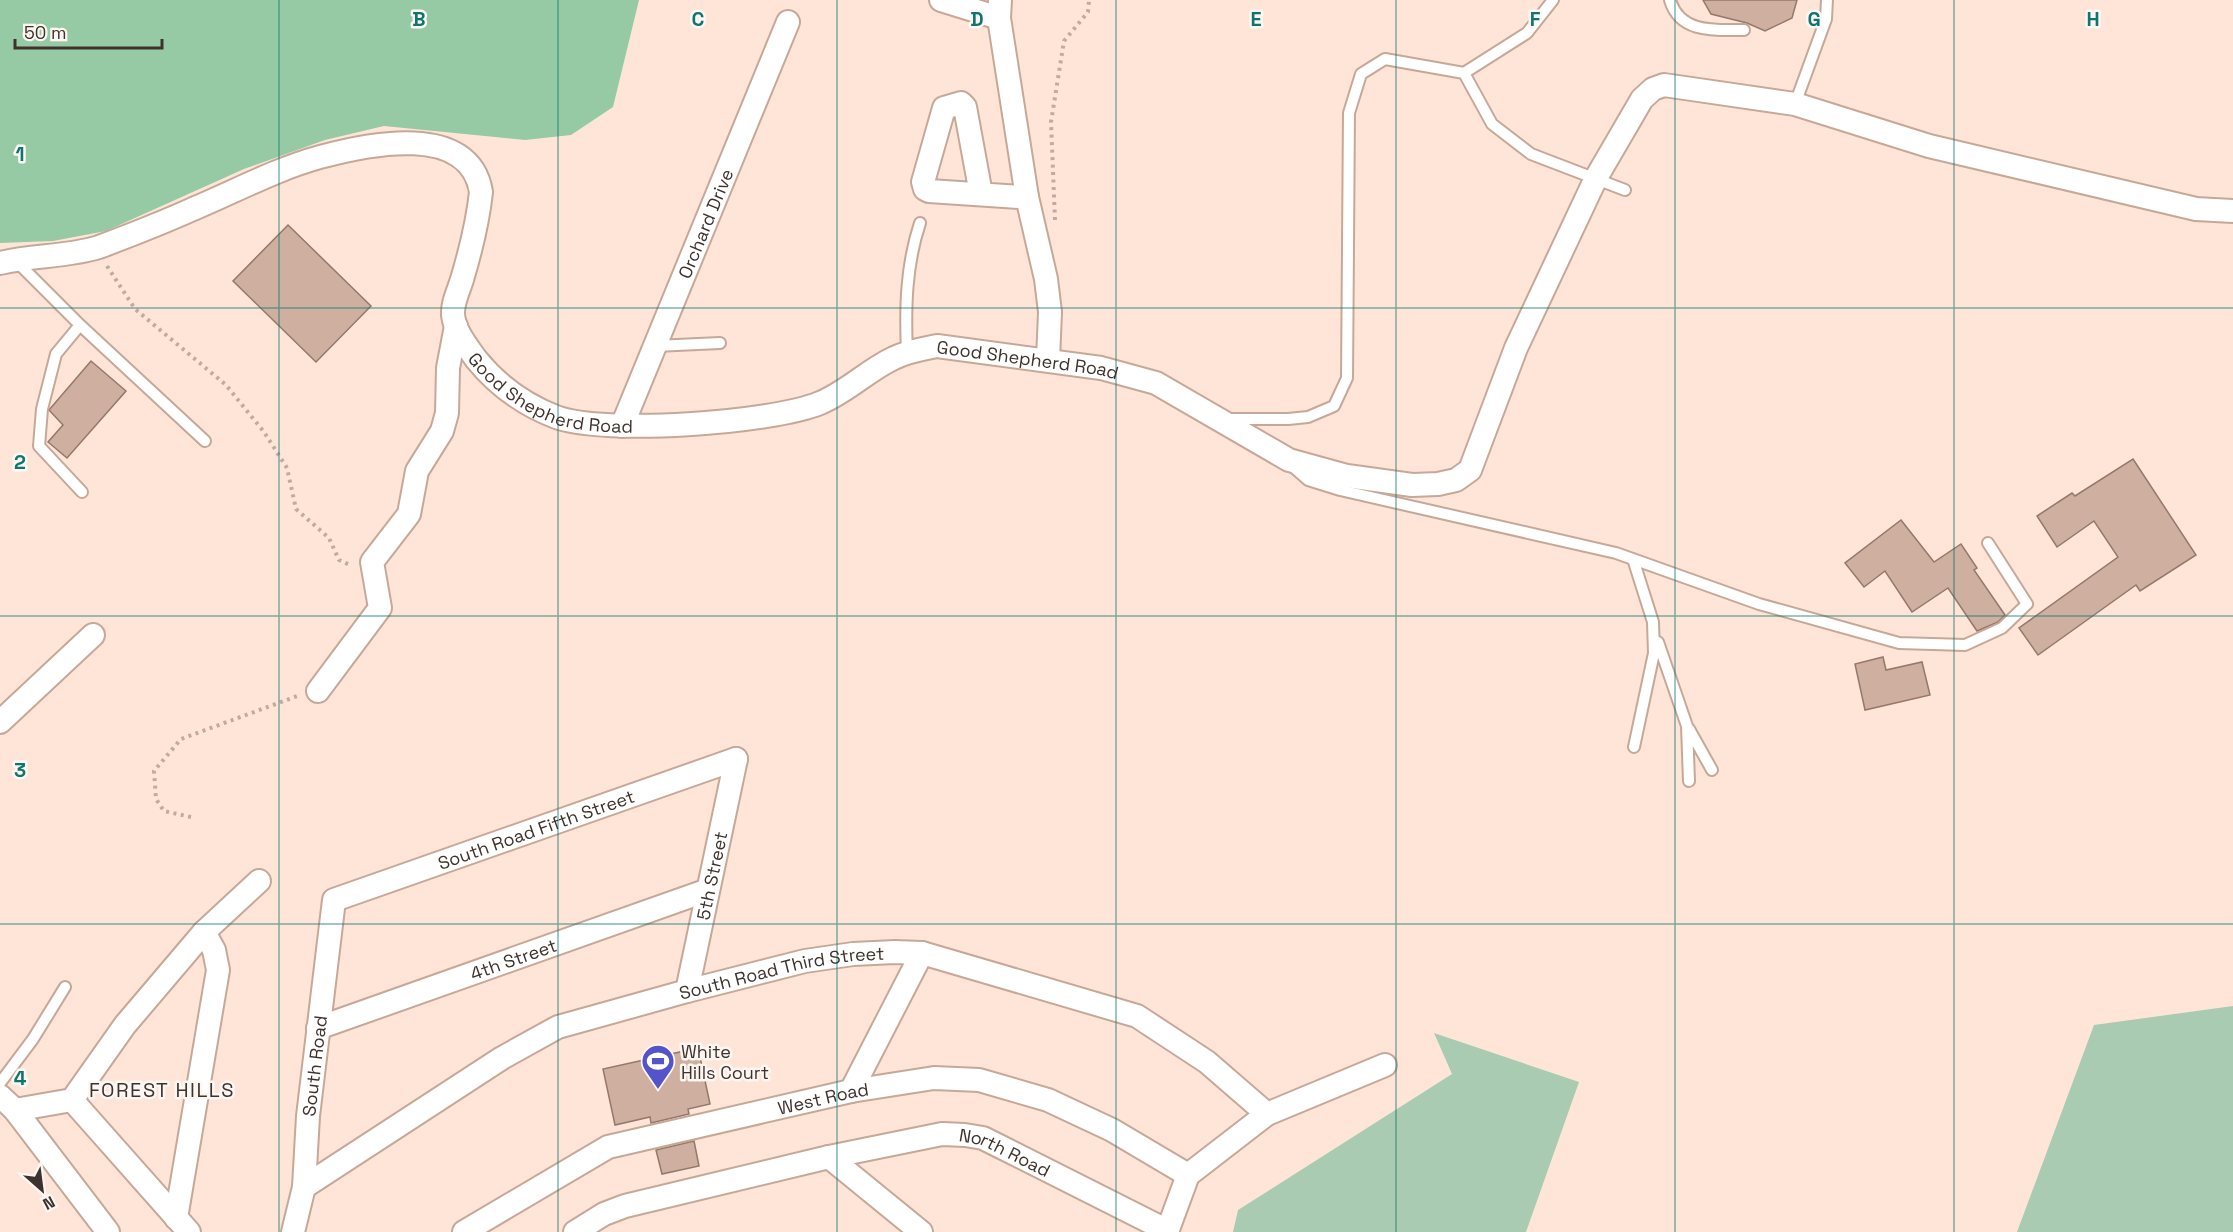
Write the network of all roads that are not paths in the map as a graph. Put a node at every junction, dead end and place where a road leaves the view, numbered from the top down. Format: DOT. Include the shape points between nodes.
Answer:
graph roads {
  1 [pos="941,0"];
  2 [pos="1553,0"];
  3 [pos="1670,0"];
  4 [pos="1827,0"];
  5 [pos="999,9"];
  6 [pos="788,22"];
  7 [pos="1744,30"];
  8 [pos="1464,73"];
  9 [pos="1795,104"];
  10 [pos="1596,178"];
  11 [pos="1625,190"];
  12 [pos="981,194"];
  13 [pos="1027,197"];
  14 [pos="2233,211"];
  15 [pos="920,223"];
  16 [pos="7,261"];
  17 [pos="80,326"];
  18 [pos="456,326"];
  19 [pos="720,343"];
  20 [pos="655,346"];
  21 [pos="907,353"];
  22 [pos="1048,360"];
  23 [pos="1220,419"];
  24 [pos="622,426"];
  25 [pos="205,441"];
  26 [pos="1289,460"];
  27 [pos="82,492"];
  28 [pos="1988,543"];
  29 [pos="1633,559"];
  30 [pos="1653,622"];
  31 [pos="93,635"];
  32 [pos="318,691"];
  33 [pos="0,722"];
  34 [pos="1687,726"];
  35 [pos="1634,747"];
  36 [pos="736,759"];
  37 [pos="1712,770"];
  38 [pos="1689,782"];
  39 [pos="259,881"];
  40 [pos="708,890"];
  41 [pos="334,900"];
  42 [pos="204,932"];
  43 [pos="922,953"];
  44 [pos="65,987"];
  45 [pos="687,991"];
  46 [pos="318,1028"];
  47 [pos="1385,1065"];
  48 [pos="0,1083"];
  49 [pos="851,1091"];
  50 [pos="72,1100"];
  51 [pos="8,1103"];
  52 [pos="1267,1114"];
  53 [pos="828,1157"];
  54 [pos="1188,1175"];
  55 [pos="304,1187"];
  56 [pos="182,1225"];
  57 [pos="1168,1231"];
  58 [pos="108,1232"];
  59 [pos="293,1232"];
  60 [pos="464,1232"];
  61 [pos="575,1232"];
  62 [pos="921,1232"];
  1 -- 5 [label="street"];
  2 -- 8 [label="lane" via="1527,33"];
  3 -- 7 [label="lane" via="1677,14 1702,30"];
  4 -- 9 [label="lane" via="1826,19"];
  5 -- 13 [label="street"];
  6 -- 20 [label="street, Orchard Drive"];
  8 -- 10 [label="lane" via="1492,124 1531,154"];
  8 -- 23 [label="lane" via="1385,59 1360,74 1349,113 1347,378 1334,406 1308,417"];
  9 -- 10 [label="street" via="1664,85 1653,89 1642,99"];
  9 -- 14 [label="street" via="1929,146 2196,209"];
  10 -- 11 [label="lane"];
  10 -- 26 [label="street, Good Shepherd Road" via="1516,348 1470,470 1464,476 1447,483 1412,485 1347,476"];
  12 -- 13 [label="street"];
  13 -- 22 [label="street" via="1050,312"];
  15 -- 21 [label="lane" via="910,253"];
  16 -- 17 [label="lane"];
  16 -- 18 [label="street, Good Shepherd Road" via="95,248 319,158 385,145 434,145 451,149 467,162 479,178 481,192 455,303"];
  17 -- 25 [label="lane"];
  17 -- 27 [label="lane" via="56,354 42,409 39,446"];
  18 -- 24 [label="street, Good Shepherd Road" via="479,362 525,402 557,418"];
  18 -- 32 [label="street" via="442,431 417,471 409,514 372,562 380,608"];
  19 -- 20 [label="lane"];
  20 -- 24 [label="street, Orchard Drive"];
  21 -- 22 [label="street, Good Shepherd Road" via="937,346"];
  21 -- 24 [label="street, Good Shepherd Road" via="892,358 821,403 781,414"];
  22 -- 23 [label="street, Good Shepherd Road" via="1101,368 1156,383"];
  23 -- 26 [label="street, Good Shepherd Road"];
  26 -- 29 [label="lane" via="1294,470 1308,480 1340,490"];
  28 -- 29 [label="lane" via="2027,603 2002,628 1965,645 1899,643 1760,603"];
  29 -- 30 [label="lane"];
  30 -- 34 [label="lane"];
  30 -- 35 [label="lane" via="1654,653"];
  31 -- 33 [label="street"];
  34 -- 37 [label="lane"];
  34 -- 38 [label="lane"];
  36 -- 40 [label="street, 5th Street"];
  36 -- 41 [label="street, South Road Fifth Street"];
  39 -- 42 [label="street"];
  40 -- 45 [label="street, 5th Street"];
  40 -- 46 [label="street, 4th Street"];
  41 -- 46 [label="street, South Road"];
  42 -- 50 [label="street" via="125,1025"];
  42 -- 56 [label="street" via="214,950 218,970"];
  43 -- 45 [label="street, South Road Third Street" via="853,954 805,961"];
  43 -- 49 [label="street"];
  43 -- 52 [label="street, South Road Third Street" via="1137,1016 1208,1062"];
  44 -- 48 [label="lane"];
  45 -- 55 [label="street, South Road Third Street" via="558,1028 502,1058"];
  46 -- 55 [label="street, South Road"];
  47 -- 52 [label="street"];
  49 -- 54 [label="street, West Road" via="934,1078 979,1080 1010,1087 1112,1130"];
  49 -- 60 [label="street, West Road" via="608,1147"];
  50 -- 51 [label="street"];
  50 -- 56 [label="street"];
  51 -- 58 [label="street"];
  52 -- 54 [label="street"];
  53 -- 57 [label="street, North Road" via="942,1134 983,1138"];
  53 -- 61 [label="street, North Road" via="625,1206"];
  53 -- 62 [label="street"];
  54 -- 57 [label="street"];
  55 -- 59 [label="street, South Road"];
}
